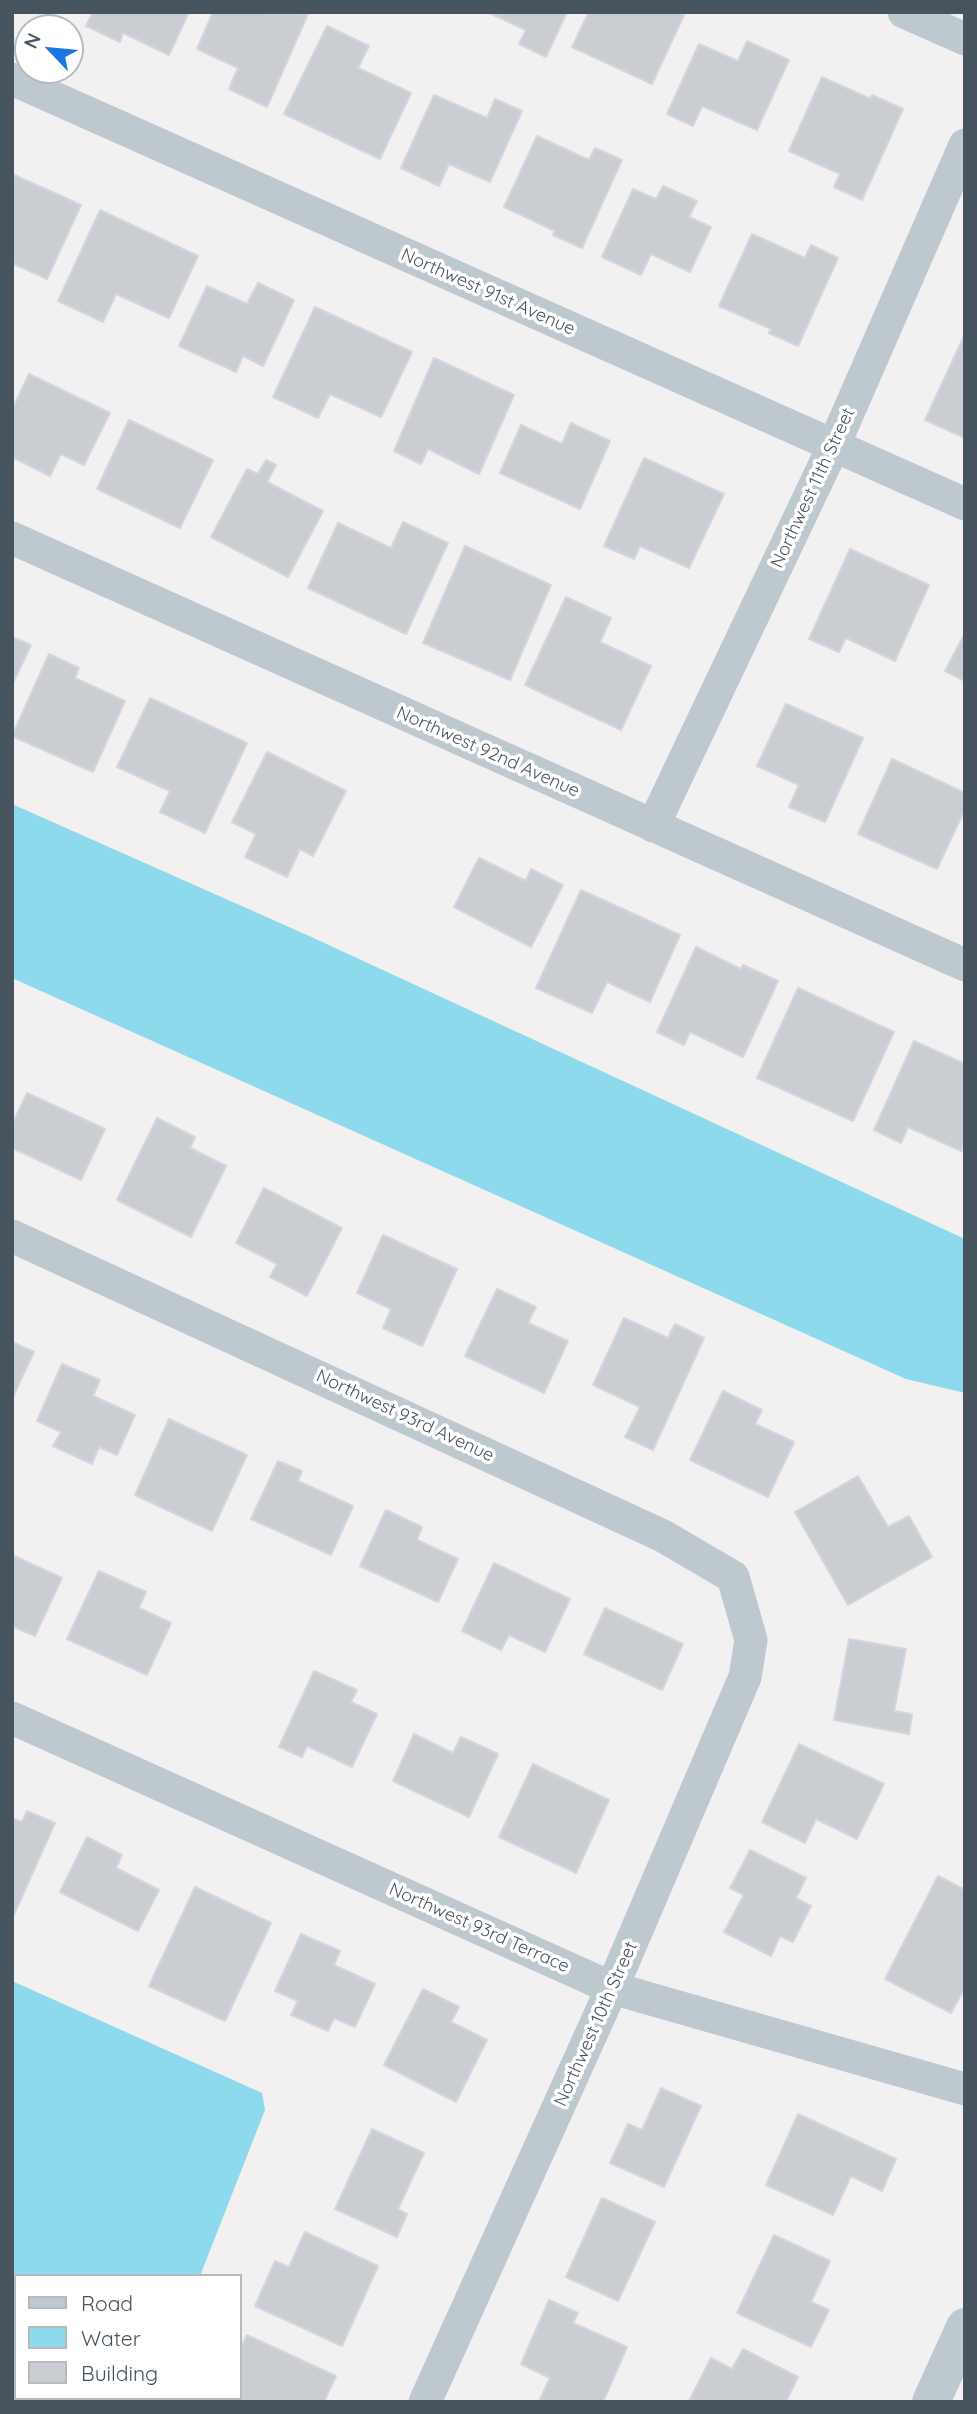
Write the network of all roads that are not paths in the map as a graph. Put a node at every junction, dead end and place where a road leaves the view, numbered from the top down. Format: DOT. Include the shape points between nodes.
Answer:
graph roads {
  1 [pos="904,12"];
  2 [pos="965,39"];
  3 [pos="12,79"];
  4 [pos="965,145"];
  5 [pos="834,446"];
  6 [pos="965,504"];
  7 [pos="12,538"];
  8 [pos="653,826"];
  9 [pos="965,965"];
  10 [pos="12,1236"];
  11 [pos="751,1640"];
  12 [pos="12,1718"];
  13 [pos="612,1988"];
  14 [pos="965,2089"];
  15 [pos="965,2327"];
  16 [pos="425,2402"];
  17 [pos="931,2402"];
  1 -- 2 [label="street"];
  3 -- 5 [label="street, Northwest 91st Avenue"];
  4 -- 5 [label="street, Northwest 11th Street"];
  5 -- 6 [label="street, Northwest 91st Avenue"];
  5 -- 8 [label="street, Northwest 11th Street"];
  7 -- 8 [label="street, Northwest 92nd Avenue"];
  8 -- 9 [label="street, Northwest 92nd Avenue"];
  10 -- 11 [label="street, Northwest 93rd Avenue" via="663,1535 733,1577"];
  11 -- 13 [label="street, Northwest 10th Street" via="745,1677"];
  12 -- 13 [label="street, Northwest 93rd Terrace"];
  13 -- 14 [label="street, Northwest 93rd Terrace"];
  13 -- 16 [label="street, Northwest 10th Street"];
  15 -- 17 [label="street"];
}
